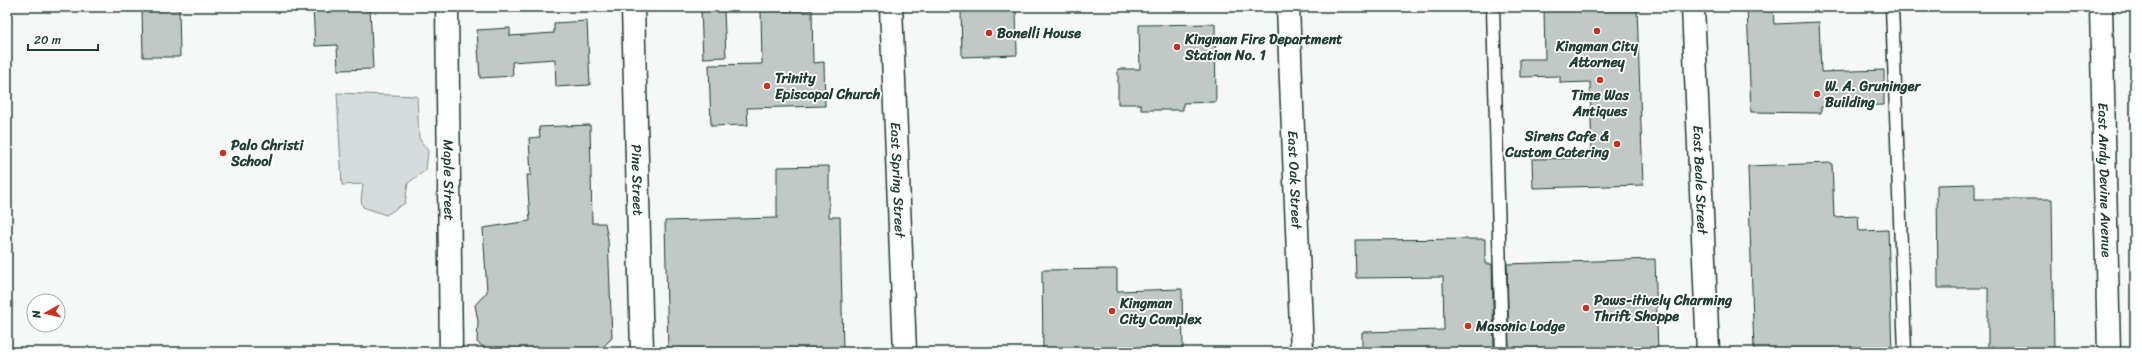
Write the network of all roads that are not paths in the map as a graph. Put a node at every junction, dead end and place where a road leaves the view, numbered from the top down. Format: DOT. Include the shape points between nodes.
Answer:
graph roads {
  1 [pos="447,7"];
  2 [pos="633,7"];
  3 [pos="891,7"];
  4 [pos="1288,7"];
  5 [pos="1493,7"];
  6 [pos="1693,7"];
  7 [pos="1892,7"];
  8 [pos="2101,7"];
  9 [pos="451,352"];
  10 [pos="642,352"];
  11 [pos="905,352"];
  12 [pos="1302,352"];
  13 [pos="1502,352"];
  14 [pos="1708,352"];
  15 [pos="1905,352"];
  16 [pos="2109,352"];
  1 -- 9 [label="street, Maple Street"];
  2 -- 10 [label="street, Pine Street"];
  3 -- 11 [label="street, East Spring Street"];
  4 -- 12 [label="street, East Oak Street"];
  5 -- 13 [label="lane"];
  6 -- 14 [label="street, East Beale Street"];
  7 -- 15 [label="lane"];
  8 -- 16 [label="street, East Andy Devine Avenue"];
}
